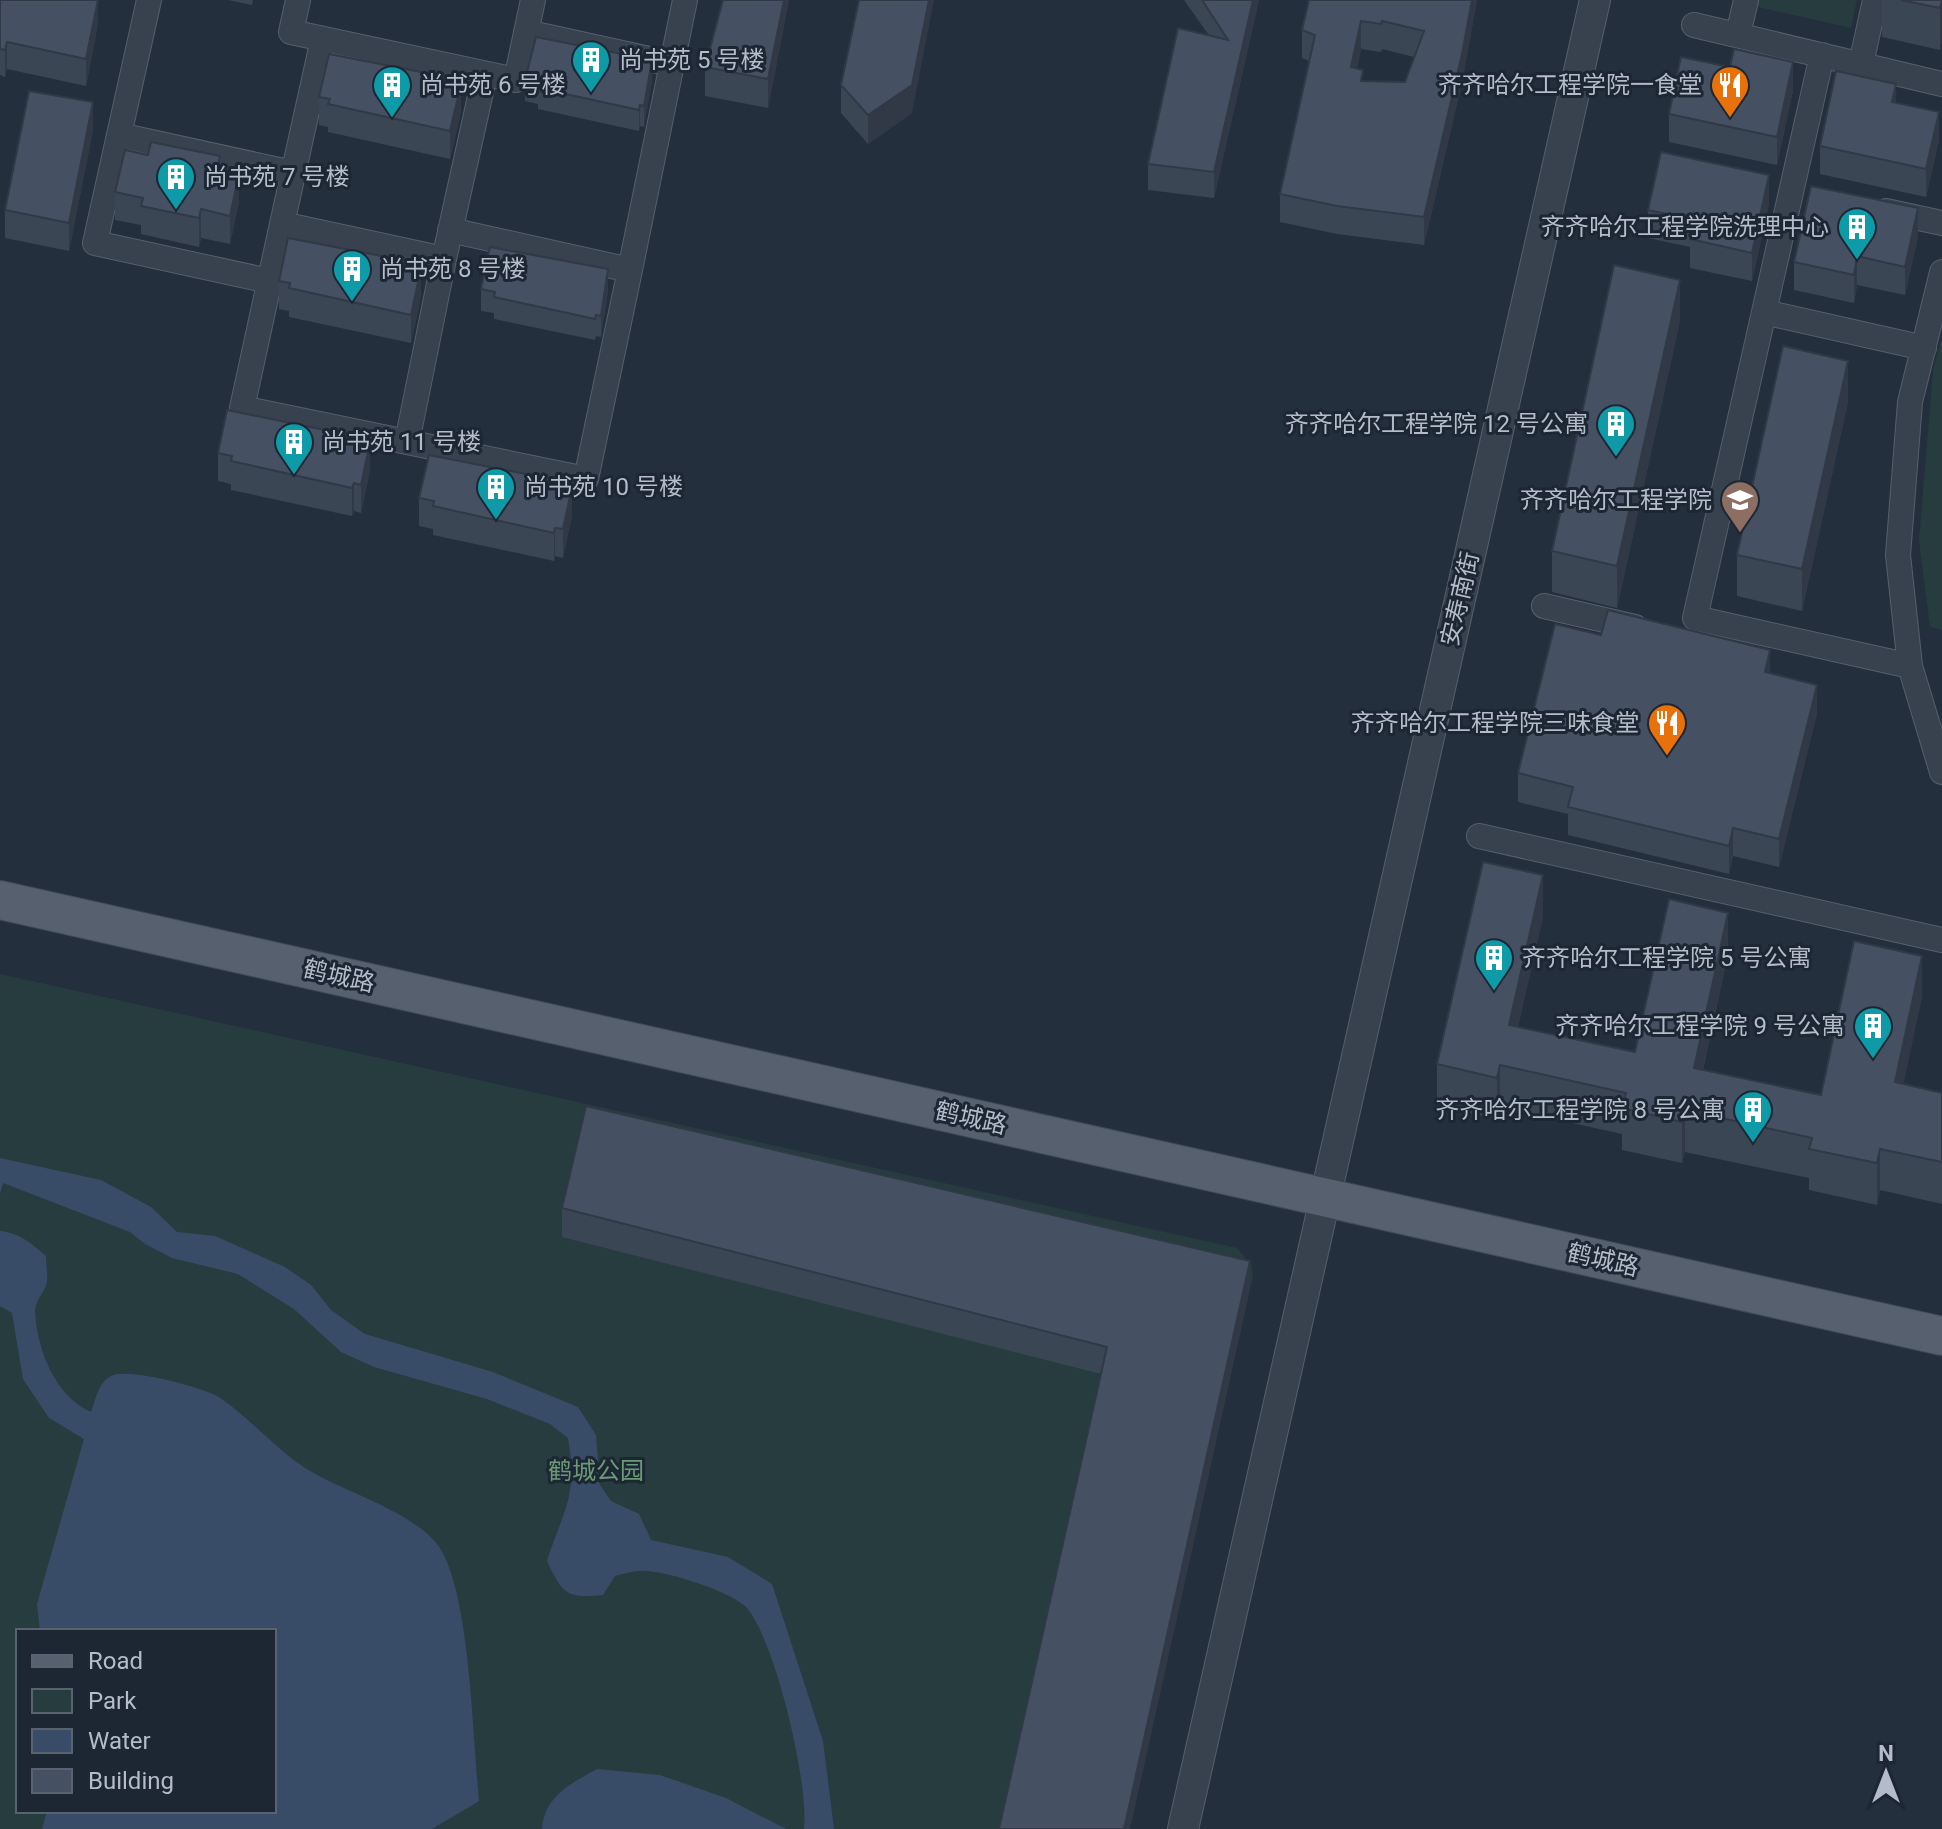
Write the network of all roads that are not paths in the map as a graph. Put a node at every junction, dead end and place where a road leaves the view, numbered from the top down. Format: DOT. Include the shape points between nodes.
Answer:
graph roads {
  1 [pos="149,0"];
  2 [pos="298,0"];
  3 [pos="533,0"];
  4 [pos="685,0"];
  5 [pos="1595,0"];
  6 [pos="1746,0"];
  7 [pos="1875,0"];
  8 [pos="1694,25"];
  9 [pos="526,32"];
  10 [pos="1738,35"];
  11 [pos="323,39"];
  12 [pos="1822,55"];
  13 [pos="672,64"];
  14 [pos="1861,64"];
  15 [pos="485,74"];
  16 [pos="1942,84"];
  17 [pos="119,135"];
  18 [pos="293,173"];
  19 [pos="1761,183"];
  20 [pos="1792,190"];
  21 [pos="1822,196"];
  22 [pos="1867,206"];
  23 [pos="1942,223"];
  24 [pos="282,224"];
  25 [pos="450,230"];
  26 [pos="444,259"];
  27 [pos="630,270"];
  28 [pos="1942,272"];
  29 [pos="269,281"];
  30 [pos="1764,312"];
  31 [pos="1924,348"];
  32 [pos="407,442"];
  33 [pos="1544,606"];
  34 [pos="1695,618"];
  35 [pos="1910,666"];
  36 [pos="1938,747"];
  37 [pos="1942,772"];
  38 [pos="1479,836"];
  39 [pos="0,900"];
  40 [pos="1942,940"];
  41 [pos="1325,1198"];
  42 [pos="1942,1336"];
  43 [pos="1183,1829"];
  1 -- 17 [label="street"];
  2 -- 11 [label="street" via="291,32"];
  3 -- 9 [label="street"];
  4 -- 13 [label="street"];
  5 -- 41 [label="street, 安寿南街"];
  6 -- 10 [label="street"];
  7 -- 14 [label="street"];
  8 -- 10 [label="street"];
  9 -- 13 [label="street"];
  9 -- 15 [label="street" via="516,80"];
  10 -- 12 [label="street"];
  11 -- 15 [label="street"];
  11 -- 18 [label="street"];
  12 -- 14 [label="street"];
  12 -- 20 [label="street"];
  13 -- 27 [label="street"];
  14 -- 16 [label="street"];
  15 -- 25 [label="street"];
  17 -- 18 [label="street"];
  17 -- 29 [label="street" via="95,243"];
  18 -- 24 [label="street"];
  19 -- 20 [label="street"];
  20 -- 21 [label="street"];
  20 -- 30 [label="street"];
  22 -- 23 [label="street"];
  24 -- 26 [label="street"];
  24 -- 29 [label="street"];
  25 -- 26 [label="street"];
  25 -- 27 [label="street"];
  26 -- 32 [label="street"];
  27 -- 32 [label="street" via="586,479"];
  28 -- 31 [label="street"];
  29 -- 32 [label="street" via="242,408"];
  30 -- 31 [label="street"];
  30 -- 34 [label="street"];
  31 -- 35 [label="street" via="1910,402 1898,555"];
  33 -- 34 [label="street" via="1690,640"];
  34 -- 35 [label="street"];
  35 -- 36 [label="street"];
  36 -- 37 [label="street"];
  38 -- 40 [label="street"];
  39 -- 41 [label="main road, 鹤城路"];
  41 -- 42 [label="main road, 鹤城路"];
  41 -- 43 [label="street, 安寿南街"];
}
